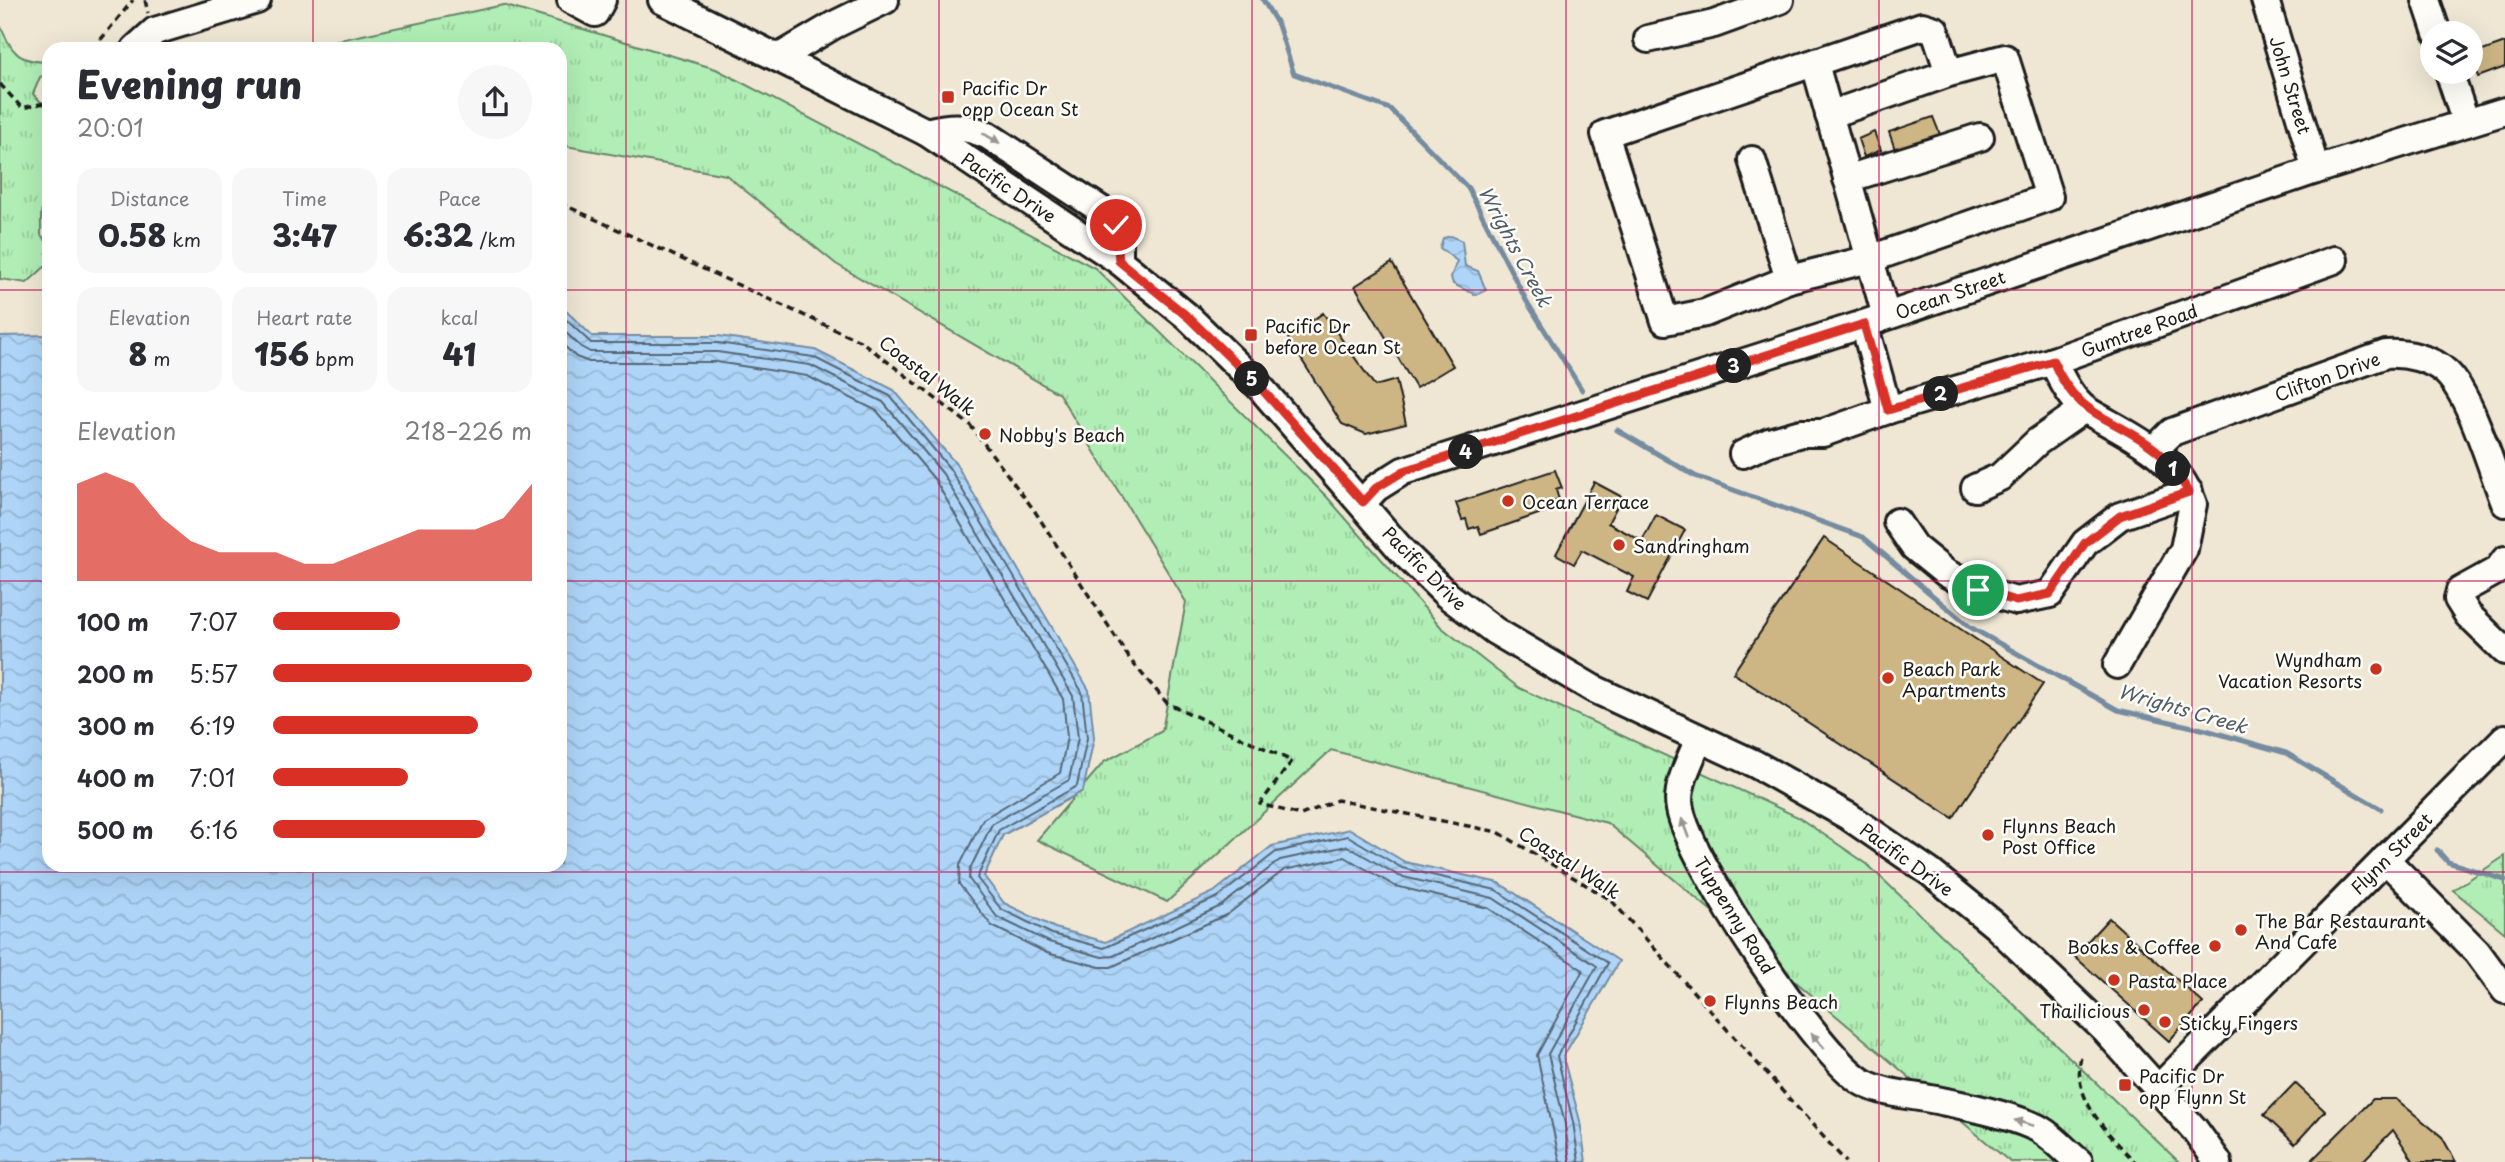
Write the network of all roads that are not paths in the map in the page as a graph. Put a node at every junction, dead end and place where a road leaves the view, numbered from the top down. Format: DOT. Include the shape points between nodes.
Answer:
graph roads {
  1 [pos="257,0"];
  2 [pos="602,0"];
  3 [pos="662,0"];
  4 [pos="885,0"];
  5 [pos="1780,0"];
  6 [pos="2265,0"];
  7 [pos="2426,0"];
  8 [pos="575,1"];
  9 [pos="2433,21"];
  10 [pos="1648,39"];
  11 [pos="143,42"];
  12 [pos="778,58"];
  13 [pos="1815,64"];
  14 [pos="1949,73"];
  15 [pos="2453,84"];
  16 [pos="2505,111"];
  17 [pos="1829,115"];
  18 [pos="2466,123"];
  19 [pos="1980,136"];
  20 [pos="1752,160"];
  21 [pos="2316,170"];
  22 [pos="1847,179"];
  23 [pos="1870,259"];
  24 [pos="2333,260"];
  25 [pos="1789,279"];
  26 [pos="1875,320"];
  27 [pos="2053,361"];
  28 [pos="2084,409"];
  29 [pos="1888,410"];
  30 [pos="2155,449"];
  31 [pos="1742,454"];
  32 [pos="1975,488"];
  33 [pos="2189,492"];
  34 [pos="1363,502"];
  35 [pos="2505,503"];
  36 [pos="1897,522"];
  37 [pos="2505,560"];
  38 [pos="2505,651"];
  39 [pos="2117,664"];
  40 [pos="1699,738"];
  41 [pos="2505,738"];
  42 [pos="2385,859"];
  43 [pos="2502,980"];
  44 [pos="2158,1089"];
  45 [pos="2079,1162"];
  46 [pos="2218,1162"];
  1 -- 11 [label="street" via="155,31"];
  2 -- 8 [label="street" via="594,13"];
  3 -- 12 [label="street"];
  4 -- 12 [label="street"];
  5 -- 10 [label="street" via="1714,24"];
  6 -- 21 [label="street, John Street"];
  7 -- 9 [label="street"];
  12 -- 34 [label="street, Pacific Drive" via="926,132 951,126 986,135 1106,213 1119,235 1119,261 1188,317 1259,386"];
  13 -- 14 [label="street" via="1922,26 1935,30"];
  13 -- 17 [label="street"];
  13 -- 25 [label="street" via="1605,134 1665,321 1705,313"];
  14 -- 17 [label="street"];
  14 -- 23 [label="street" via="2005,58 2049,197"];
  15 -- 18 [label="street"];
  16 -- 18 [label="street, Ocean Street"];
  17 -- 22 [label="street"];
  18 -- 21 [label="street, Ocean Street"];
  19 -- 22 [label="street"];
  20 -- 25 [label="street"];
  21 -- 26 [label="street, Ocean Street"];
  22 -- 23 [label="street"];
  23 -- 25 [label="street"];
  23 -- 26 [label="street"];
  24 -- 27 [label="street, Gumtree Road"];
  26 -- 29 [label="street"];
  26 -- 34 [label="street, Ocean Street" via="1404,471"];
  27 -- 28 [label="street"];
  27 -- 29 [label="street, Gumtree Road"];
  28 -- 30 [label="street"];
  28 -- 32 [label="street" via="2036,442 2000,477"];
  29 -- 31 [label="street, Gumtree Road" via="1823,433 1801,433 1769,442"];
  30 -- 33 [label="street"];
  30 -- 35 [label="street, Clifton Drive" via="2172,432 2397,353 2446,371 2460,389"];
  33 -- 36 [label="street" via="2120,516 2085,543 2050,594 2016,601 1978,590 1946,573 1913,547"];
  33 -- 39 [label="street" via="2193,504 2184,549"];
  34 -- 40 [label="street, Pacific Drive" via="1403,552 1472,615 1592,688"];
  37 -- 38 [label="street" via="2498,570 2460,591 2458,599"];
  40 -- 44 [label="street, Pacific Drive" via="1848,816 1931,873 2058,984"];
  45 -- 40 [label="street, Tuppenny Road, one-way" via="2035,1126 1872,1087 1828,1052 1784,995 1698,856 1684,825 1681,790"];
  41 -- 42 [label="street, Flynn Street"];
  42 -- 43 [label="street"];
  42 -- 44 [label="street, Flynn Street"];
  44 -- 46 [label="street, Pacific Drive"];
}
